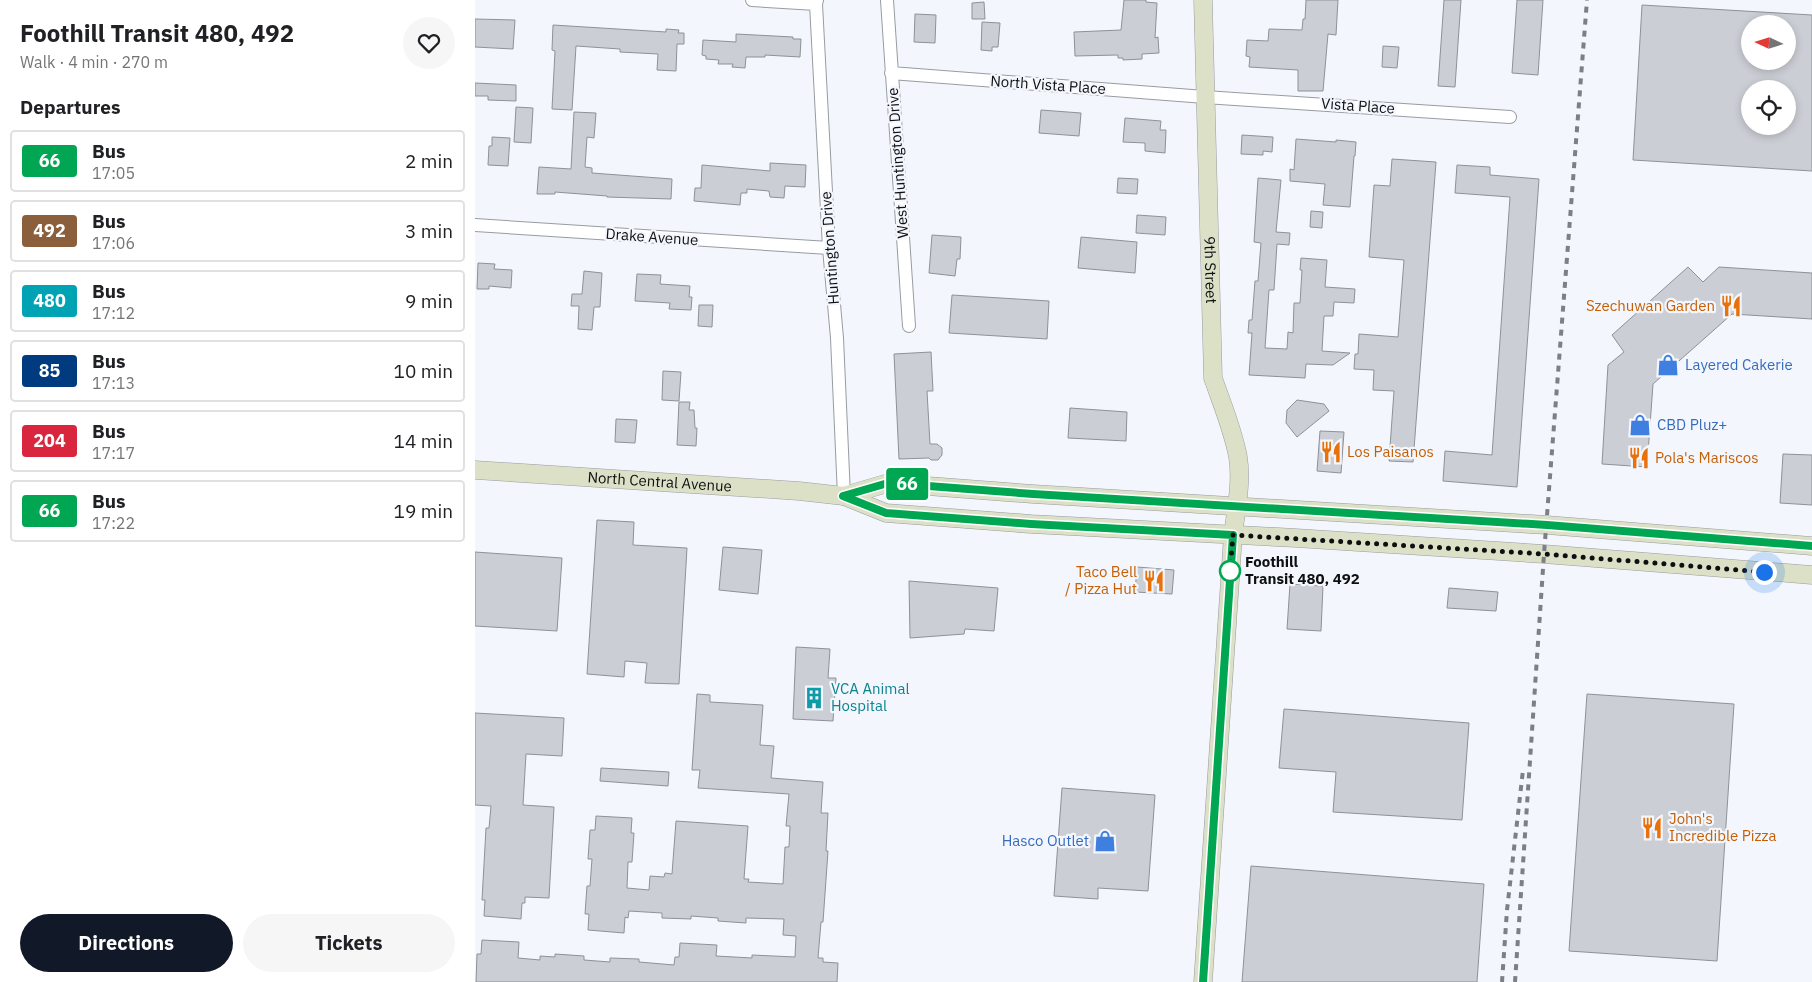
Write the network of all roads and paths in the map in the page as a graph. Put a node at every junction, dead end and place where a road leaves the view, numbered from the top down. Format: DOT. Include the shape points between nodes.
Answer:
graph roads {
  1 [pos="752,0"];
  2 [pos="887,0"];
  3 [pos="1203,0"];
  4 [pos="816,2"];
  5 [pos="891,73"];
  6 [pos="1205,97"];
  7 [pos="1511,117"];
  8 [pos="475,225"];
  9 [pos="829,248"];
  10 [pos="909,326"];
  11 [pos="475,470"];
  12 [pos="843,496"];
  13 [pos="1236,506"];
  14 [pos="1233,535"];
  15 [pos="1812,546"];
  16 [pos="1812,575"];
  17 [pos="1203,982"];
  1 -- 4 [label="street"];
  2 -- 5 [label="street, West Huntington Drive"];
  3 -- 6 [label="main road, 9th Street"];
  4 -- 9 [label="street, Huntington Drive"];
  5 -- 6 [label="street, North Vista Place"];
  5 -- 10 [label="street, West Huntington Drive"];
  6 -- 7 [label="street, Vista Place"];
  6 -- 13 [label="main road, 9th Street" via="1213,378 1238,458"];
  8 -- 9 [label="street, Drake Avenue"];
  9 -- 12 [label="street, Huntington Drive" via="837,338"];
  11 -- 12 [label="main road, North Central Avenue"];
  12 -- 13 [label="main road" via="888,483"];
  12 -- 14 [label="main road" via="886,513"];
  13 -- 14 [label="main road, 9th Street"];
  13 -- 15 [label="main road" via="1547,525"];
  14 -- 16 [label="main road"];
  14 -- 17 [label="main road, 9th Street"];
}
